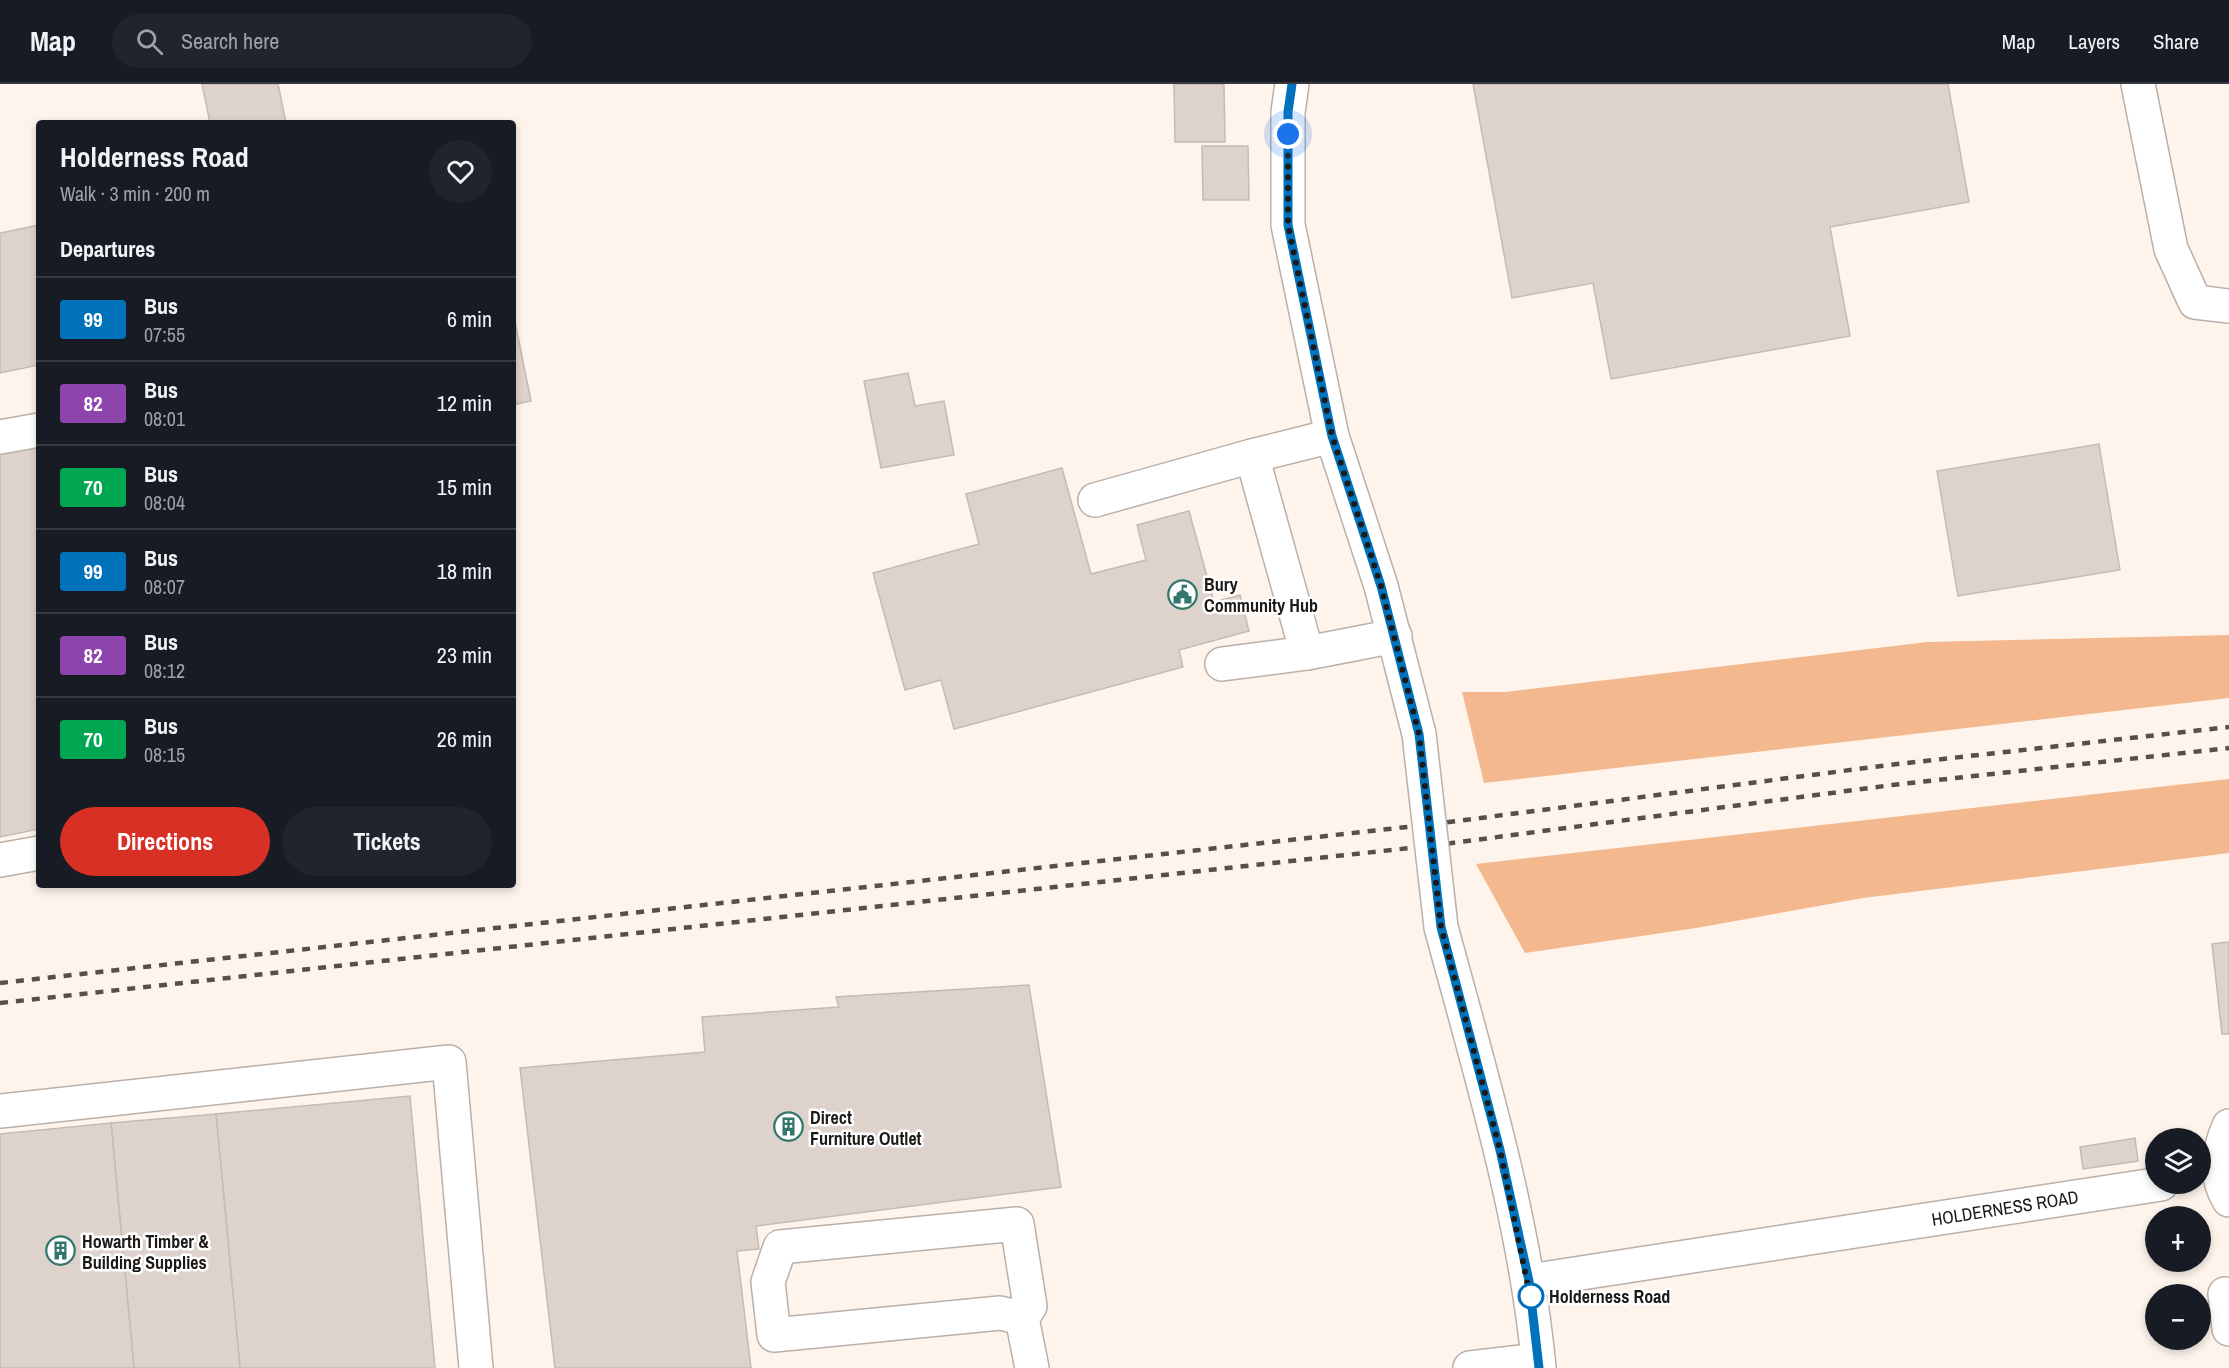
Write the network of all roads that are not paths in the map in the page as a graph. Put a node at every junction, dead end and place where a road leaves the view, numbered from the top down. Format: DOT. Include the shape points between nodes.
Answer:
graph roads {
  1 [pos="1292,84"];
  2 [pos="2138,84"];
  3 [pos="2229,306"];
  4 [pos="36,431"];
  5 [pos="1332,436"];
  6 [pos="0,437"];
  7 [pos="1252,456"];
  8 [pos="1095,500"];
  9 [pos="1395,636"];
  10 [pos="1307,653"];
  11 [pos="1222,664"];
  12 [pos="36,854"];
  13 [pos="0,860"];
  14 [pos="0,1111"];
  15 [pos="2229,1126"];
  16 [pos="2216,1184"];
  17 [pos="2145,1186"];
  18 [pos="1529,1281"];
  19 [pos="2225,1294"];
  20 [pos="1022,1318"];
  21 [pos="2229,1329"];
  22 [pos="1539,1364"];
  23 [pos="476,1368"];
  24 [pos="1032,1368"];
  25 [pos="1470,1368"];
  1 -- 5 [label="street" via="1288,112 1288,225"];
  2 -- 3 [label="street" via="2171,249 2195,302"];
  4 -- 6 [label="street"];
  5 -- 7 [label="street"];
  5 -- 9 [label="street"];
  7 -- 8 [label="street"];
  7 -- 10 [label="street"];
  9 -- 10 [label="street"];
  9 -- 18 [label="street, bridge" via="1419,734 1441,927 1500,1150"];
  10 -- 11 [label="street"];
  12 -- 13 [label="street"];
  14 -- 23 [label="street" via="449,1062"];
  15 -- 16 [label="street" via="2220,1146"];
  17 -- 18 [label="street, HOLDERNESS ROAD"];
  18 -- 22 [label="street"];
  19 -- 21 [label="street"];
  20 -- 20 [label="street" via="1000,1313 774,1335 768,1282 780,1247 1017,1224 1030,1306"];
  20 -- 24 [label="street"];
  22 -- 25 [label="street"];
}
